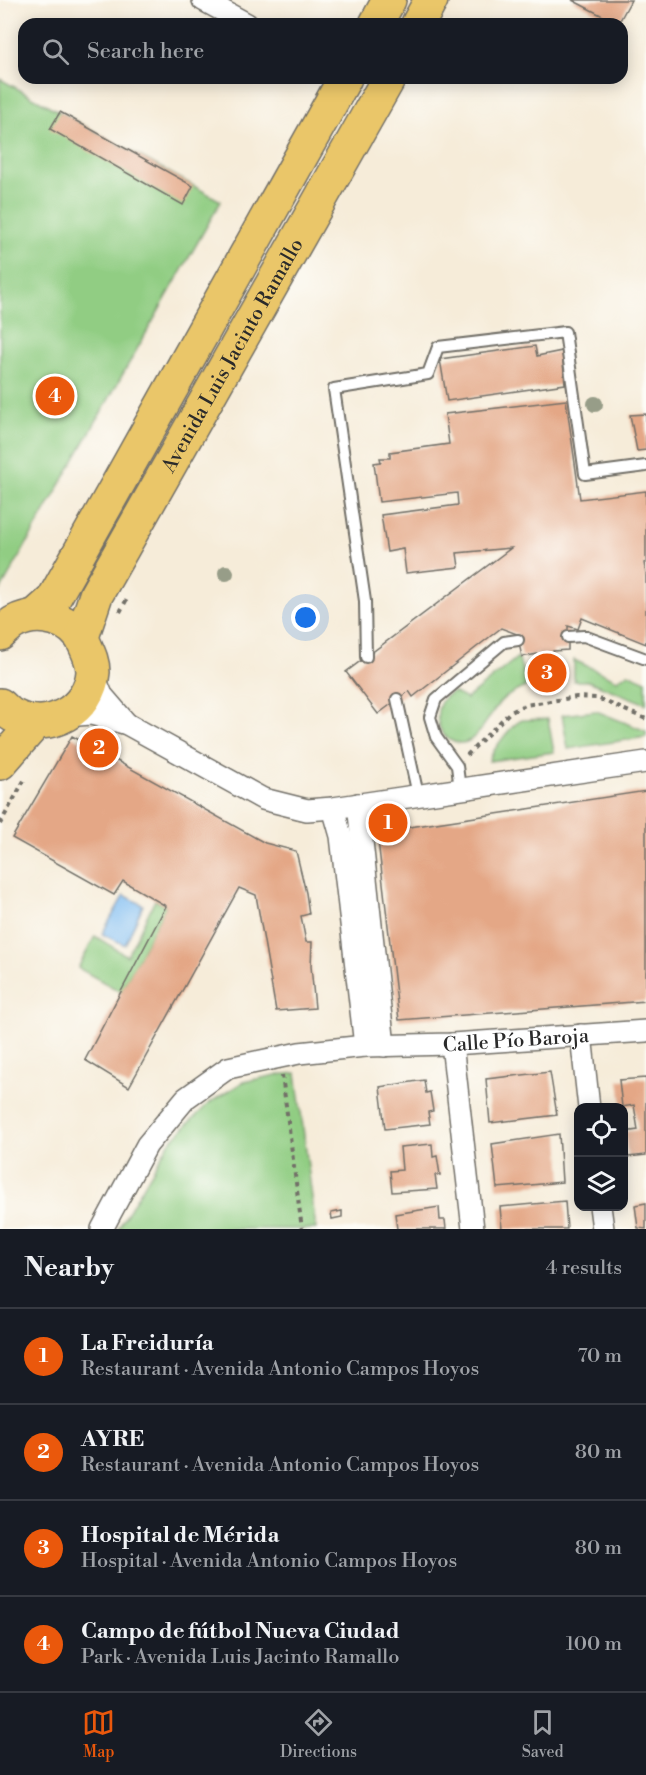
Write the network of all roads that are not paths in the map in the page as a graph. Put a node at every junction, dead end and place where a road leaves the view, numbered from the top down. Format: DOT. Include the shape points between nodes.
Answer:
graph roads {
  1 [pos="203,0"];
  2 [pos="389,0"];
  3 [pos="431,0"];
  4 [pos="236,18"];
  5 [pos="379,18"];
  6 [pos="421,18"];
  7 [pos="342,84"];
  8 [pos="386,84"];
  9 [pos="646,466"];
  10 [pos="35,616"];
  11 [pos="0,634"];
  12 [pos="82,637"];
  13 [pos="568,637"];
  14 [pos="518,640"];
  15 [pos="366,657"];
  16 [pos="646,660"];
  17 [pos="93,673"];
  18 [pos="397,699"];
  19 [pos="0,705"];
  20 [pos="51,719"];
  21 [pos="127,724"];
  22 [pos="646,762"];
  23 [pos="15,766"];
  24 [pos="460,789"];
  25 [pos="418,795"];
  26 [pos="357,804"];
  27 [pos="333,808"];
  28 [pos="646,1031"];
  29 [pos="581,1035"];
  30 [pos="452,1044"];
  31 [pos="375,1046"];
  32 [pos="589,1103"];
  33 [pos="601,1211"];
  34 [pos="102,1229"];
  35 [pos="473,1229"];
  36 [pos="603,1229"];
  1 -- 4 [label="street"];
  2 -- 5 [label="main road"];
  3 -- 6 [label="main road"];
  7 -- 10 [label="main road, Avenida Luis Jacinto Ramallo" via="53,600"];
  8 -- 12 [label="main road, Avenida Luis Jacinto Ramallo" via="96,595"];
  9 -- 15 [label="lane" via="585,474 565,332 438,347 428,374 334,389 365,601"];
  10 -- 11 [label="main road" via="15,622"];
  10 -- 12 [label="main road" via="60,620"];
  12 -- 17 [label="main road"];
  13 -- 16 [label="lane" via="584,636"];
  14 -- 24 [label="lane" via="504,642 436,699 430,717 436,737 457,766"];
  17 -- 20 [label="main road" via="81,703"];
  17 -- 21 [label="street" via="102,696"];
  18 -- 25 [label="lane"];
  19 -- 20 [label="main road" via="14,716"];
  20 -- 21 [label="street" via="91,714"];
  20 -- 23 [label="main road"];
  21 -- 27 [label="street" via="263,799 307,810"];
  22 -- 24 [label="street"];
  24 -- 25 [label="street"];
  25 -- 26 [label="street"];
  26 -- 27 [label="street"];
  26 -- 31 [label="street"];
  27 -- 31 [label="street" via="341,836"];
  28 -- 29 [label="street, Calle Pío Baroja"];
  29 -- 30 [label="street, Calle Pío Baroja"];
  29 -- 32 [label="street"];
  30 -- 31 [label="street, Calle Pío Baroja"];
  30 -- 35 [label="street"];
  31 -- 34 [label="street, Calle Pío Baroja" via="299,1053 228,1068 186,1098 147,1145"];
  33 -- 36 [label="street"];
}
